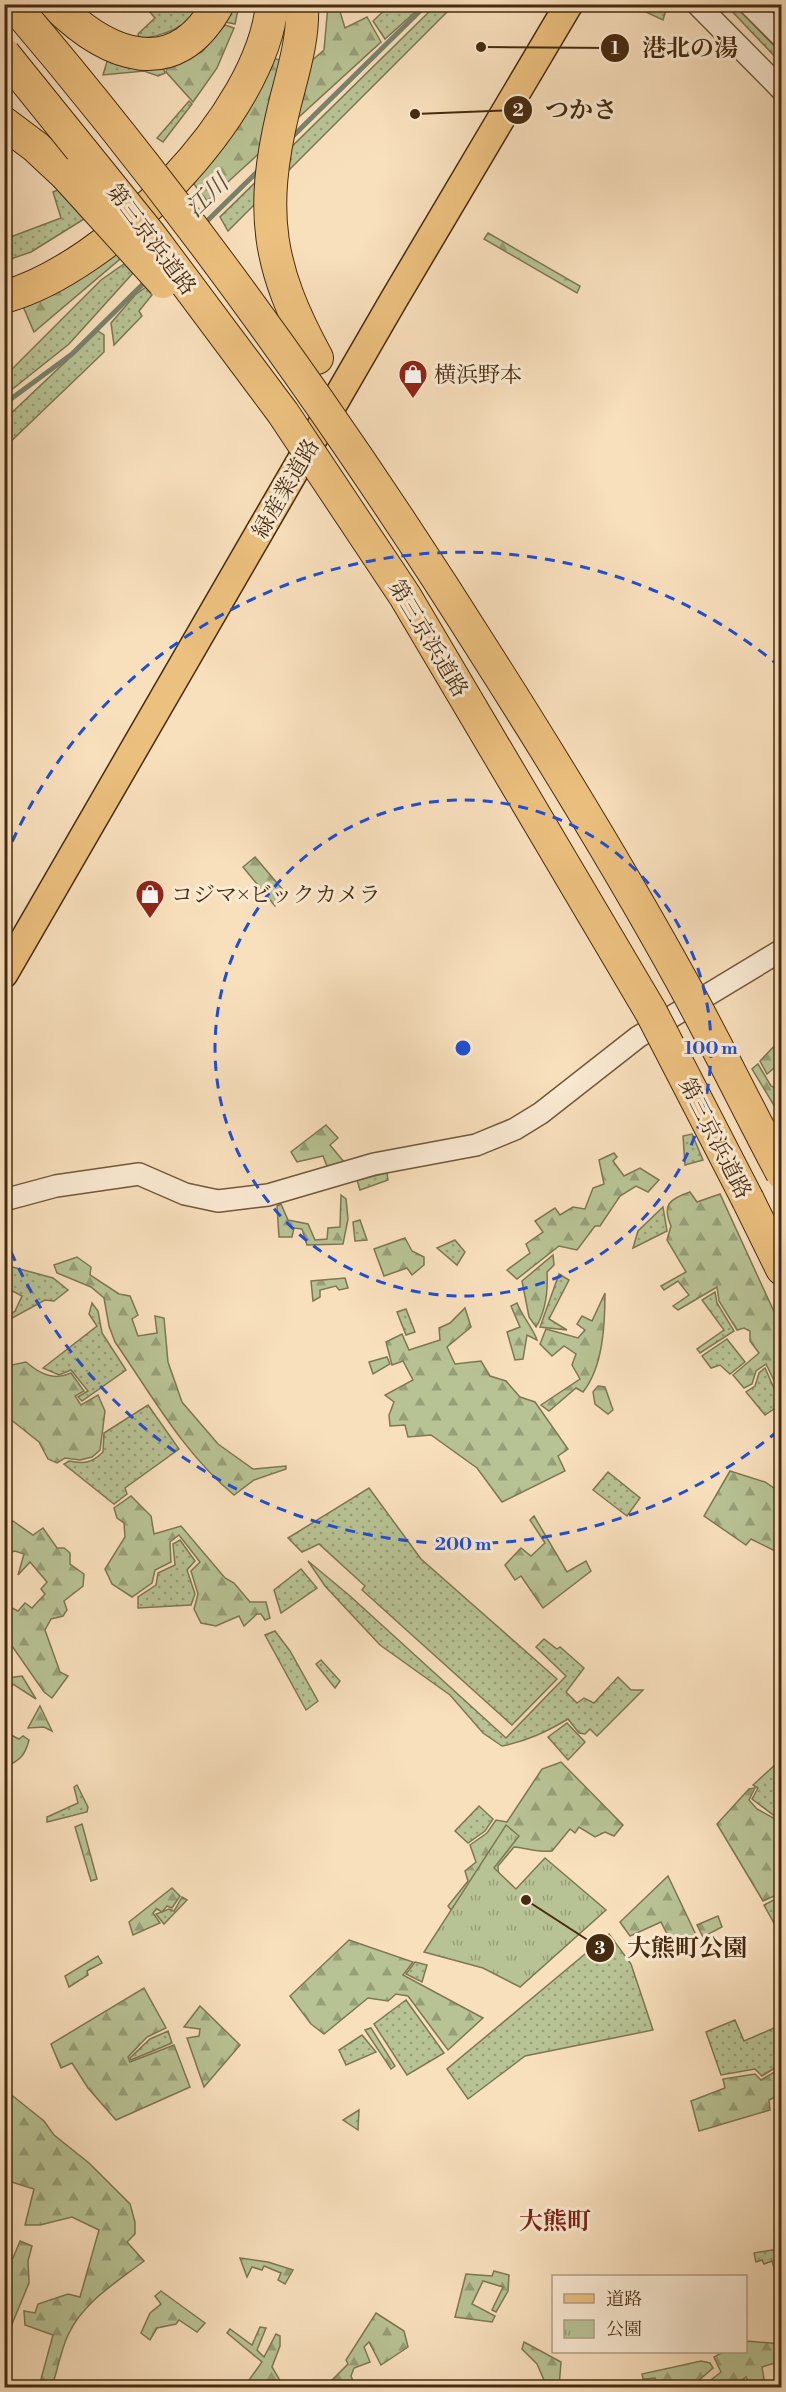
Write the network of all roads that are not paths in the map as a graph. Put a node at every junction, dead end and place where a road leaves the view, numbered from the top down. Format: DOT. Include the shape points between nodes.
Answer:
graph roads {
  1 [pos="13,4"];
  2 [pos="55,4"];
  3 [pos="218,4"];
  4 [pos="252,4"];
  5 [pos="272,4"];
  6 [pos="302,4"];
  7 [pos="569,4"];
  8 [pos="697,4"];
  9 [pos="749,4"];
  10 [pos="782,36"];
  11 [pos="4,54"];
  12 [pos="782,90"];
  13 [pos="4,123"];
  14 [pos="9,286"];
  15 [pos="283,413"];
  16 [pos="608,852"];
  17 [pos="782,950"];
  18 [pos="4,974"];
  19 [pos="782,1173"];
  20 [pos="4,1200"];
  21 [pos="782,1269"];
  1 -- 16 [label="highway, 第三京浜道路, bridge" via="72,74 273,335 452,600"];
  2 -- 3 [label="highway" via="90,35 131,54 170,50 199,33"];
  4 -- 14 [label="highway" via="245,40 232,69 170,156 90,231"];
  5 -- 14 [label="highway" via="262,50 251,75 190,161 99,248 49,279"];
  6 -- 16 [label="highway, bridge" via="301,37 272,161 269,198 275,262 287,296 317,358 464,591"];
  7 -- 18 [label="main road, 緑産業道路"];
  8 -- 12 [label="street"];
  9 -- 10 [label="street"];
  11 -- 15 [label="highway, 第三京浜道路, bridge" via="150,235"];
  13 -- 15 [label="highway, bridge" via="66,175"];
  15 -- 21 [label="highway, 第三京浜道路, bridge" via="405,596 572,876 651,1012"];
  16 -- 19 [label="highway, 第三京浜道路, bridge" via="686,988"];
  17 -- 20 [label="street" via="638,1037 515,1130 476,1145 374,1164 268,1195 218,1202 185,1194 139,1174 56,1186"];
}
